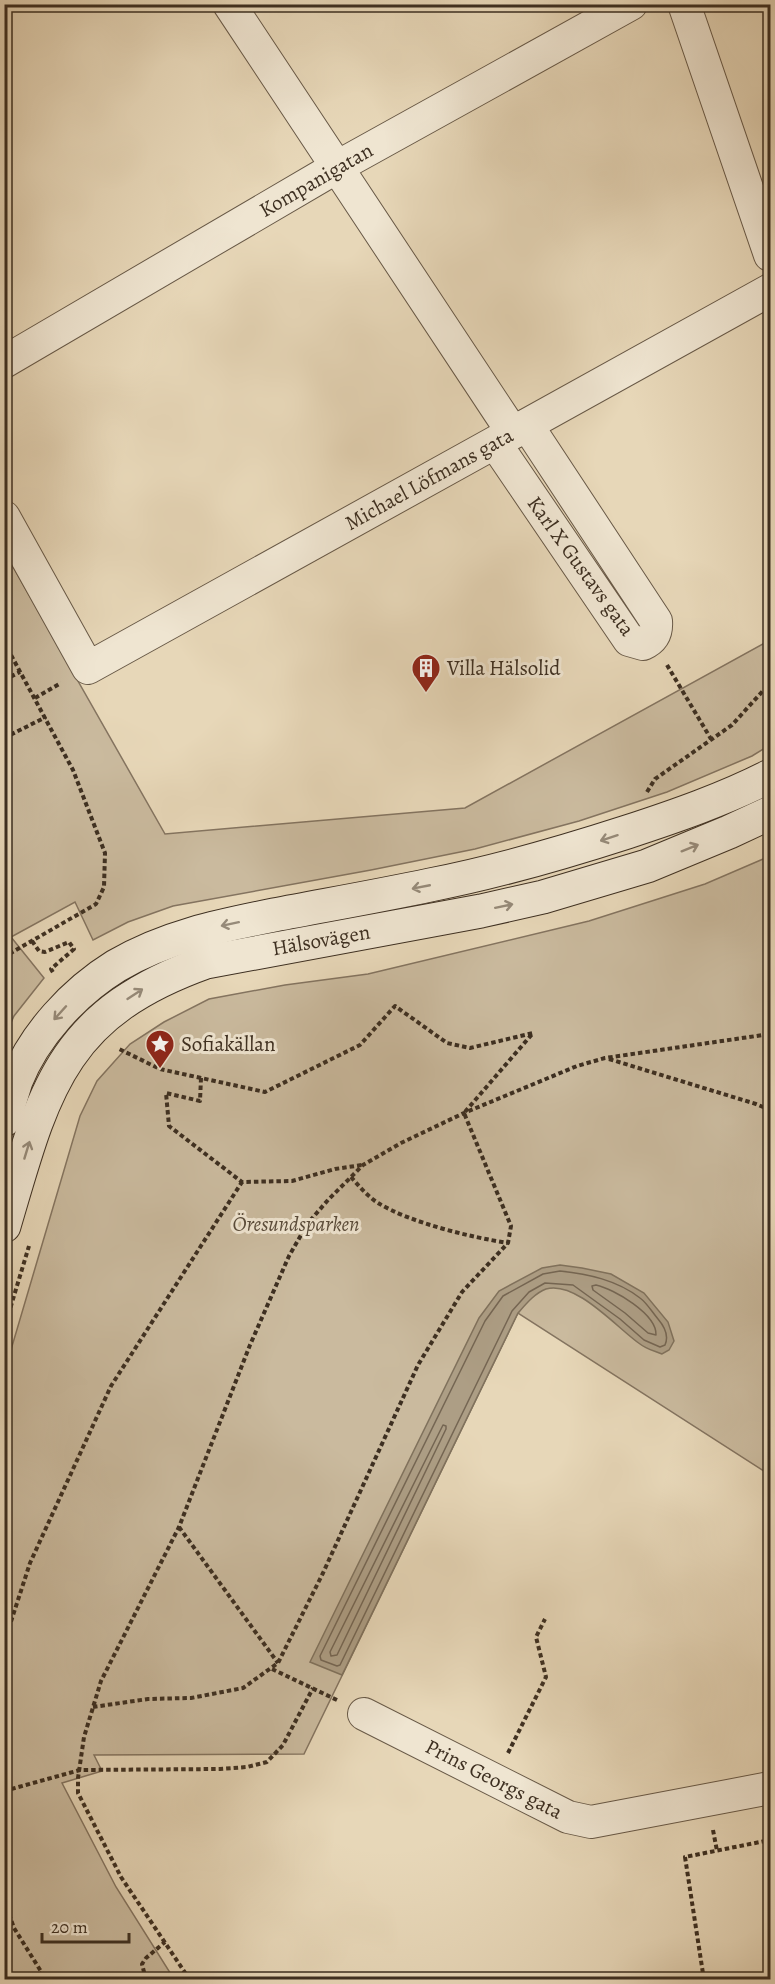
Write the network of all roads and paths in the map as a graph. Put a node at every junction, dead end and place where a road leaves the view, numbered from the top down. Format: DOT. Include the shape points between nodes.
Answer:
graph roads {
  1 [pos="229,4"];
  2 [pos="631,4"];
  3 [pos="684,4"];
  4 [pos="337,167"];
  5 [pos="771,255"];
  6 [pos="771,290"];
  7 [pos="4,362"];
  8 [pos="512,434"];
  9 [pos="4,517"];
  10 [pos="652,639"];
  11 [pos="4,642"];
  12 [pos="20,672"];
  13 [pos="4,680"];
  14 [pos="771,683"];
  15 [pos="53,687"];
  16 [pos="35,698"];
  17 [pos="46,717"];
  18 [pos="4,738"];
  19 [pos="711,739"];
  20 [pos="771,776"];
  21 [pos="645,796"];
  22 [pos="771,813"];
  23 [pos="32,942"];
  24 [pos="4,957"];
  25 [pos="56,977"];
  26 [pos="771,1034"];
  27 [pos="121,1041"];
  28 [pos="115,1047"];
  29 [pos="605,1058"];
  30 [pos="160,1069"];
  31 [pos="201,1078"];
  32 [pos="771,1110"];
  33 [pos="464,1113"];
  34 [pos="4,1120"];
  35 [pos="363,1165"];
  36 [pos="351,1177"];
  37 [pos="242,1182"];
  38 [pos="18,1233"];
  39 [pos="508,1243"];
  40 [pos="4,1329"];
  41 [pos="179,1527"];
  42 [pos="545,1619"];
  43 [pos="4,1643"];
  44 [pos="278,1663"];
  45 [pos="272,1669"];
  46 [pos="313,1688"];
  47 [pos="93,1707"];
  48 [pos="364,1714"];
  49 [pos="80,1770"];
  50 [pos="494,1780"];
  51 [pos="771,1788"];
  52 [pos="4,1791"];
  53 [pos="4,1806"];
  54 [pos="4,1822"];
  55 [pos="771,1840"];
  56 [pos="4,1900"];
  57 [pos="165,1942"];
  58 [pos="42,1973"];
  59 [pos="31,1980"];
  60 [pos="46,1980"];
  61 [pos="146,1980"];
  62 [pos="190,1980"];
  63 [pos="704,1980"];
  1 -- 4 [label="street, Karl X Gustavs gata"];
  2 -- 4 [label="street, Kompanigatan"];
  3 -- 5 [label="street"];
  4 -- 7 [label="street, Kompanigatan"];
  4 -- 8 [label="street, Karl X Gustavs gata"];
  6 -- 8 [label="street, Michael Löfmans gata"];
  8 -- 9 [label="street, Michael Löfmans gata" via="88,668"];
  8 -- 10 [label="street, Karl X Gustavs gata" via="656,621"];
  10 -- 19 [label="path"];
  11 -- 12 [label="path"];
  12 -- 13 [label="path"];
  12 -- 16 [label="path"];
  14 -- 19 [label="path" via="732,725"];
  15 -- 16 [label="path"];
  16 -- 17 [label="path"];
  17 -- 18 [label="path"];
  17 -- 23 [label="path" via="73,770 105,853 105,887 96,904"];
  19 -- 21 [label="path" via="655,779"];
  20 -- 34 [label="main road, Hälsovägen, one-way" via="665,819 548,858 194,932 135,955 91,985 57,1017 29,1056"];
  38 -- 22 [label="main road, Hälsovägen, one-way" via="28,1144 55,1077 94,1026 143,989 207,962 554,894 647,866"];
  23 -- 24 [label="path"];
  23 -- 25 [label="path" via="45,952 69,942 74,949 51,969"];
  26 -- 29 [label="path"];
  27 -- 28 [label="path"];
  29 -- 32 [label="path"];
  29 -- 33 [label="path"];
  30 -- 31 [label="path"];
  31 -- 33 [label="path" via="265,1092 360,1045 395,1006 447,1043 470,1048 534,1033"];
  31 -- 37 [label="path" via="200,1101 166,1093 169,1126"];
  33 -- 35 [label="path"];
  33 -- 39 [label="path" via="511,1226"];
  35 -- 36 [label="path"];
  35 -- 37 [label="path" via="335,1168 292,1181"];
  36 -- 39 [label="path" via="377,1202 392,1210 477,1238"];
  36 -- 41 [label="path" via="308,1223 289,1256"];
  37 -- 43 [label="path" via="111,1386 30,1563"];
  38 -- 40 [label="path"];
  39 -- 44 [label="path" via="462,1292 418,1365"];
  41 -- 44 [label="path"];
  41 -- 47 [label="path" via="100,1681"];
  42 -- 50 [label="path" via="536,1637 546,1677"];
  44 -- 45 [label="path"];
  45 -- 46 [label="path"];
  45 -- 47 [label="path" via="243,1688 191,1698"];
  46 -- 48 [label="path"];
  46 -- 49 [label="path" via="283,1745 267,1761 220,1769"];
  47 -- 49 [label="path"];
  48 -- 50 [label="street, Prins Georgs gata"];
  49 -- 52 [label="path"];
  49 -- 57 [label="path" via="78,1793 121,1877"];
  50 -- 51 [label="street, Prins Georgs gata" via="568,1818 591,1822"];
  53 -- 54 [label="path" via="8,1811"];
  55 -- 63 [label="path" via="685,1857"];
  56 -- 58 [label="path" via="14,1928"];
  57 -- 61 [label="path" via="142,1964"];
  57 -- 62 [label="path"];
  58 -- 59 [label="path"];
  58 -- 60 [label="path"];
}
